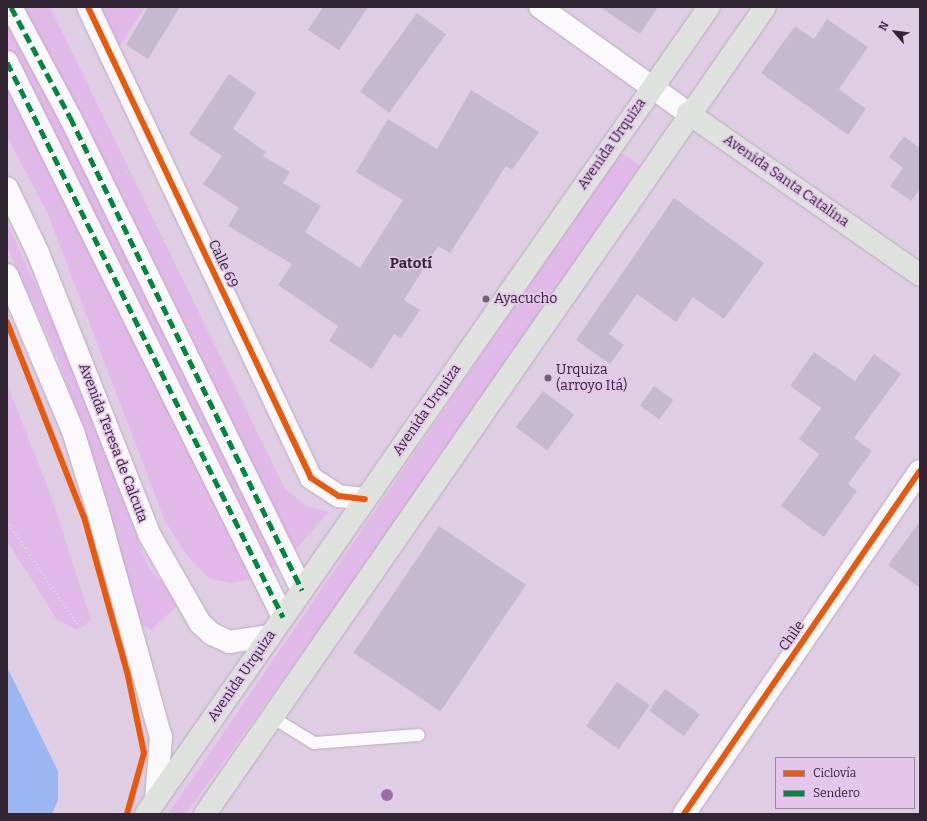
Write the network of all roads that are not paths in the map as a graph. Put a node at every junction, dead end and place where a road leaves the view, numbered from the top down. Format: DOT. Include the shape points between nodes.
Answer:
graph roads {
  1 [pos="10,7"];
  2 [pos="88,7"];
  3 [pos="540,7"];
  4 [pos="709,7"];
  5 [pos="764,7"];
  6 [pos="7,62"];
  7 [pos="652,86"];
  8 [pos="688,113"];
  9 [pos="7,188"];
  10 [pos="7,275"];
  11 [pos="920,276"];
  12 [pos="920,471"];
  13 [pos="366,499"];
  14 [pos="302,590"];
  15 [pos="283,617"];
  16 [pos="269,636"];
  17 [pos="270,716"];
  18 [pos="418,735"];
  19 [pos="151,806"];
  20 [pos="205,814"];
  21 [pos="684,814"];
  1 -- 14 [label="street" via="70,117"];
  2 -- 13 [label="street, Calle 69" via="311,478 339,496"];
  3 -- 7 [label="street, Avenida Santa Catalina"];
  4 -- 7 [label="main road, Avenida Urquiza"];
  5 -- 8 [label="main road"];
  6 -- 15 [label="street"];
  7 -- 8 [label="street, Avenida Santa Catalina"];
  7 -- 13 [label="main road, Avenida Urquiza"];
  8 -- 11 [label="main road, Avenida Santa Catalina"];
  8 -- 17 [label="main road"];
  9 -- 16 [label="street, Avenida Teresa de Calcuta" via="38,253 149,534 200,623 212,634 229,642"];
  10 -- 19 [label="street" via="73,431 161,737"];
  12 -- 21 [label="street, Chile"];
  13 -- 14 [label="main road, Avenida Urquiza"];
  14 -- 15 [label="main road, Avenida Urquiza"];
  15 -- 16 [label="main road, Avenida Urquiza"];
  16 -- 19 [label="main road, Avenida Urquiza"];
  17 -- 18 [label="lane" via="314,743"];
  17 -- 20 [label="main road"];
}
